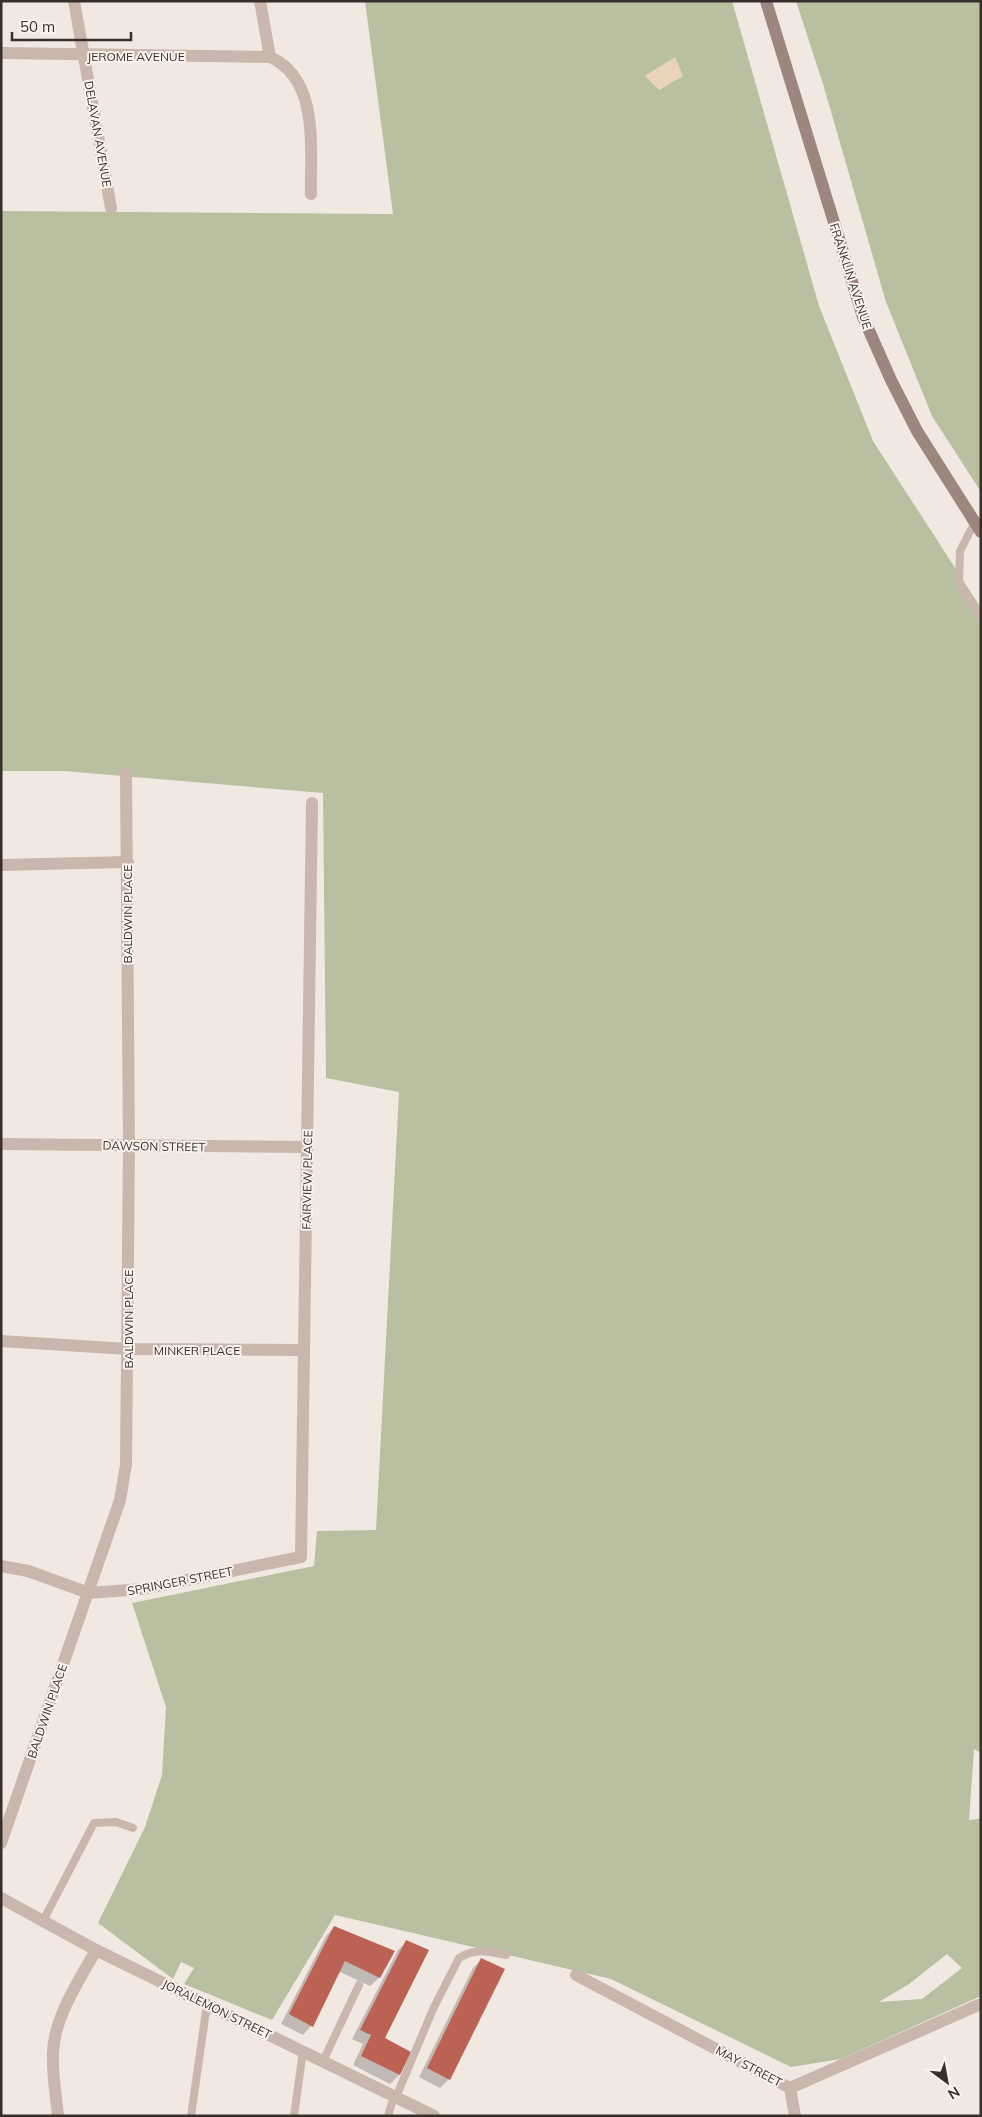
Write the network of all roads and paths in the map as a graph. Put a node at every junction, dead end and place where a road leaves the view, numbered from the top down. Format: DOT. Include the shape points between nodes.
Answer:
graph roads {
  1 [pos="74,1"];
  2 [pos="260,1"];
  3 [pos="766,1"];
  4 [pos="1,53"];
  5 [pos="84,55"];
  6 [pos="270,57"];
  7 [pos="311,194"];
  8 [pos="111,208"];
  9 [pos="978,527"];
  10 [pos="981,618"];
  11 [pos="126,774"];
  12 [pos="312,803"];
  13 [pos="128,862"];
  14 [pos="1,865"];
  15 [pos="1,1144"];
  16 [pos="129,1146"];
  17 [pos="308,1147"];
  18 [pos="1,1341"];
  19 [pos="128,1349"];
  20 [pos="304,1350"];
  21 [pos="301,1557"];
  22 [pos="1,1566"];
  23 [pos="89,1593"];
  24 [pos="133,1828"];
  25 [pos="1,1843"];
  26 [pos="1,1898"];
  27 [pos="43,1921"];
  28 [pos="96,1950"];
  29 [pos="506,1955"];
  30 [pos="576,1975"];
  31 [pos="358,1985"];
  32 [pos="207,2004"];
  33 [pos="980,2007"];
  34 [pos="303,2051"];
  35 [pos="323,2061"];
  36 [pos="790,2088"];
  37 [pos="395,2096"];
  38 [pos="58,2116"];
  39 [pos="191,2116"];
  40 [pos="294,2116"];
  41 [pos="388,2116"];
  42 [pos="434,2116"];
  43 [pos="795,2116"];
  1 -- 5 [label="street, DELAVAN AVENUE"];
  2 -- 6 [label="street"];
  3 -- 9 [label="main road, FRANKLIN AVENUE" via="863,317 917,431"];
  4 -- 5 [label="street, JEROME AVENUE"];
  5 -- 6 [label="street, JEROME AVENUE"];
  5 -- 8 [label="street, DELAVAN AVENUE"];
  6 -- 7 [label="street" via="291,70 304,95 309,120"];
  9 -- 10 [label="lane" via="960,551 959,584"];
  11 -- 13 [label="street, BALDWIN PLACE"];
  12 -- 17 [label="street, FAIRVIEW PLACE"];
  13 -- 14 [label="street"];
  13 -- 16 [label="street, BALDWIN PLACE"];
  15 -- 16 [label="street, DAWSON STREET"];
  16 -- 17 [label="street, DAWSON STREET"];
  16 -- 19 [label="street, BALDWIN PLACE"];
  17 -- 20 [label="street, FAIRVIEW PLACE"];
  18 -- 19 [label="street, MINKER PLACE"];
  19 -- 20 [label="street, MINKER PLACE"];
  19 -- 23 [label="street, BALDWIN PLACE" via="124,1484"];
  20 -- 21 [label="street, FAIRVIEW PLACE"];
  21 -- 23 [label="street, SPRINGER STREET" via="142,1589"];
  22 -- 23 [label="street, SPRINGER STREET" via="28,1571"];
  23 -- 25 [label="street, BALDWIN PLACE"];
  24 -- 27 [label="lane" via="116,1822 94,1823"];
  26 -- 27 [label="street, JORALEMON STREET"];
  27 -- 28 [label="street, JORALEMON STREET"];
  28 -- 32 [label="street, JORALEMON STREET"];
  28 -- 38 [label="street" via="59,2021 55,2038 53,2053"];
  29 -- 37 [label="lane" via="483,1950 459,1958"];
  30 -- 36 [label="street, MAY STREET"];
  31 -- 35 [label="lane"];
  32 -- 34 [label="street, JORALEMON STREET"];
  32 -- 39 [label="lane"];
  33 -- 36 [label="street, MAY STREET"];
  34 -- 35 [label="street, JORALEMON STREET"];
  34 -- 40 [label="lane"];
  35 -- 37 [label="street, JORALEMON STREET"];
  36 -- 43 [label="street"];
  37 -- 41 [label="lane"];
  37 -- 42 [label="street, JORALEMON STREET"];
}
